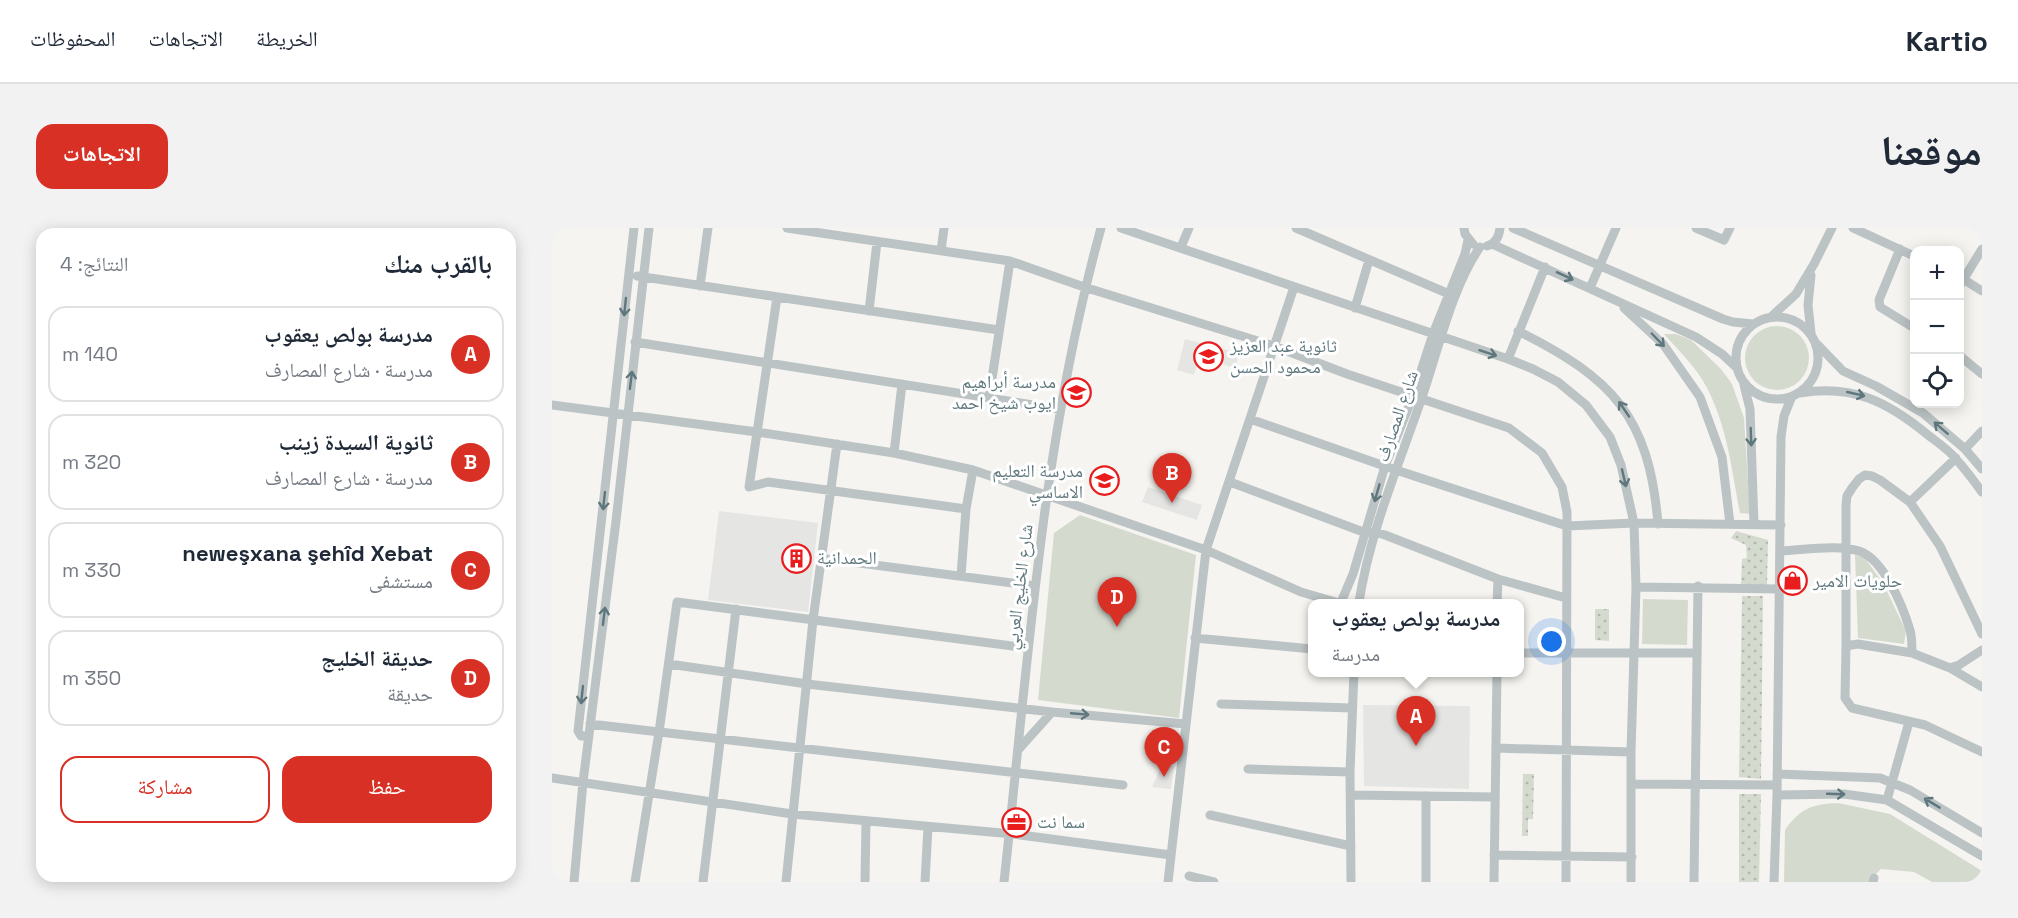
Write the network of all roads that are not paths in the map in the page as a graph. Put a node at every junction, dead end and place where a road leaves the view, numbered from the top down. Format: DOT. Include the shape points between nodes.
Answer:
graph roads {
  1 [pos="634,228"];
  2 [pos="649,228"];
  3 [pos="708,228"];
  4 [pos="787,228"];
  5 [pos="944,228"];
  6 [pos="1101,228"];
  7 [pos="1121,228"];
  8 [pos="1189,228"];
  9 [pos="1296,228"];
  10 [pos="1325,228"];
  11 [pos="1500,228"];
  12 [pos="1513,228"];
  13 [pos="1616,228"];
  14 [pos="1696,228"];
  15 [pos="1730,228"];
  16 [pos="1832,228"];
  17 [pos="1853,228"];
  18 [pos="1464,233"];
  19 [pos="1320,239"];
  20 [pos="877,242"];
  21 [pos="1492,244"];
  22 [pos="1480,246"];
  23 [pos="1182,247"];
  24 [pos="1900,249"];
  25 [pos="1982,249"];
  26 [pos="940,251"];
  27 [pos="1910,254"];
  28 [pos="1369,260"];
  29 [pos="1010,261"];
  30 [pos="1814,264"];
  31 [pos="1599,265"];
  32 [pos="1545,267"];
  33 [pos="629,275"];
  34 [pos="1964,276"];
  35 [pos="643,277"];
  36 [pos="1964,282"];
  37 [pos="700,286"];
  38 [pos="1084,287"];
  39 [pos="1294,287"];
  40 [pos="1590,288"];
  41 [pos="1982,291"];
  42 [pos="1449,294"];
  43 [pos="777,297"];
  44 [pos="1615,300"];
  45 [pos="1355,308"];
  46 [pos="869,311"];
  47 [pos="1772,316"];
  48 [pos="1753,324"];
  49 [pos="1910,325"];
  50 [pos="999,330"];
  51 [pos="1518,331"];
  52 [pos="1812,334"];
  53 [pos="1437,335"];
  54 [pos="635,342"];
  55 [pos="1817,344"];
  56 [pos="1274,346"];
  57 [pos="1508,359"];
  58 [pos="1964,360"];
  59 [pos="767,363"];
  60 [pos="1737,368"];
  61 [pos="1982,374"];
  62 [pos="1742,380"];
  63 [pos="902,384"];
  64 [pos="1795,395"];
  65 [pos="989,398"];
  66 [pos="1417,398"];
  67 [pos="552,405"];
  68 [pos="1059,409"];
  69 [pos="613,413"];
  70 [pos="627,415"];
  71 [pos="1250,419"];
  72 [pos="1982,431"];
  73 [pos="757,432"];
  74 [pos="837,444"];
  75 [pos="1965,449"];
  76 [pos="894,453"];
  77 [pos="1956,458"];
  78 [pos="1385,466"];
  79 [pos="1982,469"];
  80 [pos="973,470"];
  81 [pos="1396,470"];
  82 [pos="1230,482"];
  83 [pos="830,490"];
  84 [pos="1982,492"];
  85 [pos="1047,496"];
  86 [pos="1910,502"];
  87 [pos="966,509"];
  88 [pos="1634,523"];
  89 [pos="1658,524"];
  90 [pos="1730,524"];
  91 [pos="1754,524"];
  92 [pos="1781,525"];
  93 [pos="1567,526"];
  94 [pos="1370,533"];
  95 [pos="1844,548"];
  96 [pos="1206,550"];
  97 [pos="1781,551"];
  98 [pos="821,558"];
  99 [pos="961,576"];
  100 [pos="1498,579"];
  101 [pos="1035,586"];
  102 [pos="1698,586"];
  103 [pos="1636,587"];
  104 [pos="1780,589"];
  105 [pos="1301,592"];
  106 [pos="1566,598"];
  107 [pos="1311,599"];
  108 [pos="1328,599"];
  109 [pos="1341,599"];
  110 [pos="1361,599"];
  111 [pos="1497,599"];
  112 [pos="736,609"];
  113 [pos="813,620"];
  114 [pos="1982,634"];
  115 [pos="1195,638"];
  116 [pos="1846,646"];
  117 [pos="1028,648"];
  118 [pos="1308,649"];
  119 [pos="1982,650"];
  120 [pos="1524,653"];
  121 [pos="1696,653"];
  122 [pos="1912,653"];
  123 [pos="1566,654"];
  124 [pos="1634,654"];
  125 [pos="669,664"];
  126 [pos="1950,668"];
  127 [pos="729,672"];
  128 [pos="1354,677"];
  129 [pos="1497,677"];
  130 [pos="807,684"];
  131 [pos="1982,687"];
  132 [pos="1221,704"];
  133 [pos="1021,708"];
  134 [pos="1352,708"];
  135 [pos="1052,712"];
  136 [pos="1909,722"];
  137 [pos="590,724"];
  138 [pos="1186,724"];
  139 [pos="659,732"];
  140 [pos="589,736"];
  141 [pos="720,739"];
  142 [pos="1496,747"];
  143 [pos="799,748"];
  144 [pos="1018,750"];
  145 [pos="1566,750"];
  146 [pos="1631,752"];
  147 [pos="1982,752"];
  148 [pos="1248,769"];
  149 [pos="1350,772"];
  150 [pos="1015,774"];
  151 [pos="1777,774"];
  152 [pos="552,778"];
  153 [pos="583,782"];
  154 [pos="1892,783"];
  155 [pos="1632,784"];
  156 [pos="1694,784"];
  157 [pos="1123,785"];
  158 [pos="1777,785"];
  159 [pos="650,792"];
  160 [pos="1351,795"];
  161 [pos="1777,795"];
  162 [pos="1426,796"];
  163 [pos="1495,797"];
  164 [pos="1887,800"];
  165 [pos="713,802"];
  166 [pos="792,814"];
  167 [pos="1210,815"];
  168 [pos="866,821"];
  169 [pos="928,827"];
  170 [pos="1982,833"];
  171 [pos="1009,834"];
  172 [pos="1351,846"];
  173 [pos="1171,855"];
  174 [pos="1494,855"];
  175 [pos="1567,856"];
  176 [pos="1982,856"];
  177 [pos="1632,857"];
  178 [pos="1189,876"];
  179 [pos="574,882"];
  180 [pos="635,882"];
  181 [pos="703,882"];
  182 [pos="786,882"];
  183 [pos="865,882"];
  184 [pos="925,882"];
  185 [pos="1004,882"];
  186 [pos="1168,882"];
  187 [pos="1214,882"];
  188 [pos="1351,882"];
  189 [pos="1426,882"];
  190 [pos="1494,882"];
  191 [pos="1566,882"];
  192 [pos="1631,882"];
  193 [pos="1694,882"];
  194 [pos="1774,882"];
  1 -- 33 [label="street"];
  2 -- 35 [label="street"];
  3 -- 37 [label="street"];
  4 -- 20 [label="street"];
  5 -- 26 [label="street"];
  6 -- 38 [label="street, شارع الخليج العربي"];
  7 -- 23 [label="street"];
  8 -- 23 [label="street"];
  9 -- 19 [label="street"];
  10 -- 19 [label="street"];
  11 -- 21 [label="street"];
  12 -- 31 [label="street"];
  13 -- 31 [label="street"];
  14 -- 15 [label="street" via="1724,240"];
  16 -- 30 [label="street"];
  17 -- 24 [label="street"];
  18 -- 22 [label="street"];
  18 -- 42 [label="street" via="1465,254"];
  19 -- 28 [label="street"];
  20 -- 26 [label="street"];
  20 -- 46 [label="street"];
  21 -- 22 [label="street"];
  21 -- 32 [label="street"];
  22 -- 53 [label="street"];
  23 -- 39 [label="street"];
  24 -- 27 [label="street"];
  24 -- 49 [label="street" via="1879,300 1880,306"];
  25 -- 34 [label="street"];
  26 -- 29 [label="street"];
  28 -- 42 [label="street"];
  28 -- 45 [label="street"];
  29 -- 38 [label="street"];
  29 -- 50 [label="street"];
  30 -- 47 [label="street" via="1792,299"];
  30 -- 52 [label="street" via="1808,305"];
  31 -- 40 [label="street"];
  31 -- 48 [label="street" via="1723,319"];
  32 -- 40 [label="street, one-way"];
  32 -- 51 [label="street"];
  33 -- 35 [label="street"];
  33 -- 69 [label="street, one-way"];
  35 -- 37 [label="street"];
  35 -- 54 [label="street"];
  36 -- 41 [label="street"];
  37 -- 43 [label="street"];
  38 -- 56 [label="street"];
  38 -- 68 [label="street, شارع الخليج العربي"];
  39 -- 45 [label="street"];
  39 -- 56 [label="street"];
  40 -- 44 [label="street"];
  42 -- 53 [label="street"];
  43 -- 46 [label="street"];
  43 -- 59 [label="street"];
  44 -- 60 [label="street" via="1696,337"];
  44 -- 90 [label="street, one-way" via="1663,344 1700,397 1722,457"];
  45 -- 53 [label="street"];
  46 -- 50 [label="street"];
  47 -- 48 [label="street"];
  47 -- 52 [label="street" via="1801,323"];
  48 -- 60 [label="street" via="1738,343"];
  50 -- 65 [label="street"];
  51 -- 57 [label="street"];
  89 -- 51 [label="street, one-way" via="1656,490 1646,453 1621,404 1585,368"];
  52 -- 55 [label="street"];
  53 -- 57 [label="street, one-way"];
  53 -- 66 [label="street"];
  54 -- 59 [label="street"];
  70 -- 54 [label="street, one-way"];
  55 -- 64 [label="street" via="1817,369 1808,386"];
  75 -- 55 [label="street, one-way" via="1923,413 1843,371"];
  56 -- 66 [label="street"];
  56 -- 71 [label="street"];
  57 -- 88 [label="street, one-way" via="1558,382 1586,405 1610,437 1621,465"];
  58 -- 61 [label="street"];
  59 -- 63 [label="street"];
  59 -- 73 [label="street"];
  60 -- 62 [label="street"];
  62 -- 64 [label="street" via="1767,398"];
  62 -- 91 [label="street, one-way" via="1750,410"];
  63 -- 65 [label="street"];
  63 -- 76 [label="street"];
  64 -- 77 [label="street, one-way" via="1841,391 1876,400 1909,419"];
  64 -- 92 [label="street" via="1784,416 1781,437"];
  65 -- 68 [label="street"];
  66 -- 78 [label="street"];
  66 -- 81 [label="street, شارع المصارف"];
  66 -- 93 [label="street" via="1509,428 1542,453 1563,487"];
  67 -- 69 [label="street"];
  68 -- 85 [label="street, شارع الخليج العربي"];
  69 -- 70 [label="street"];
  69 -- 140 [label="street, one-way" via="578,731 581,736"];
  70 -- 73 [label="street"];
  137 -- 70 [label="street, one-way"];
  71 -- 78 [label="street"];
  71 -- 82 [label="street"];
  72 -- 75 [label="street"];
  73 -- 74 [label="street"];
  73 -- 83 [label="street" via="748,488 768,482"];
  74 -- 76 [label="street"];
  74 -- 83 [label="street"];
  75 -- 79 [label="street"];
  76 -- 80 [label="street"];
  77 -- 84 [label="street"];
  77 -- 86 [label="street"];
  78 -- 81 [label="street"];
  78 -- 94 [label="street, one-way"];
  80 -- 85 [label="street"];
  80 -- 87 [label="street"];
  81 -- 93 [label="street"];
  81 -- 94 [label="street, شارع المصارف"];
  82 -- 94 [label="street"];
  82 -- 96 [label="street"];
  83 -- 87 [label="street"];
  83 -- 98 [label="street"];
  85 -- 96 [label="street"];
  85 -- 101 [label="street, شارع الخليج العربي"];
  86 -- 95 [label="street" via="1872,476 1859,479 1847,496"];
  86 -- 114 [label="street" via="1940,546"];
  87 -- 99 [label="street"];
  88 -- 89 [label="street"];
  88 -- 93 [label="street"];
  88 -- 103 [label="street"];
  89 -- 90 [label="street"];
  90 -- 91 [label="street"];
  91 -- 92 [label="street"];
  92 -- 97 [label="street"];
  93 -- 106 [label="street"];
  94 -- 100 [label="street"];
  94 -- 109 [label="street"];
  94 -- 110 [label="street, شارع المصارف"];
  95 -- 97 [label="street"];
  95 -- 116 [label="street"];
  95 -- 122 [label="street" via="1861,551 1876,561 1889,580 1911,632"];
  96 -- 105 [label="street"];
  96 -- 115 [label="street"];
  97 -- 104 [label="street"];
  98 -- 99 [label="street"];
  98 -- 113 [label="street"];
  99 -- 101 [label="street"];
  100 -- 106 [label="street"];
  100 -- 111 [label="street"];
  101 -- 117 [label="street, شارع الخليج العربي"];
  102 -- 103 [label="street"];
  102 -- 104 [label="street"];
  102 -- 121 [label="street"];
  103 -- 124 [label="street"];
  104 -- 151 [label="street"];
  105 -- 107 [label="street"];
  105 -- 108 [label="street"];
  106 -- 123 [label="street"];
  112 -- 113 [label="street"];
  112 -- 125 [label="street" via="677,602"];
  112 -- 127 [label="street"];
  113 -- 117 [label="street"];
  113 -- 130 [label="street"];
  115 -- 118 [label="street"];
  115 -- 138 [label="street"];
  116 -- 122 [label="street" via="1858,644"];
  116 -- 136 [label="street" via="1845,698 1852,708"];
  117 -- 133 [label="street, شارع الخليج العربي"];
  119 -- 126 [label="street"];
  120 -- 123 [label="street"];
  121 -- 124 [label="street"];
  121 -- 156 [label="street"];
  122 -- 126 [label="street"];
  123 -- 124 [label="street"];
  123 -- 145 [label="street"];
  124 -- 146 [label="street"];
  125 -- 127 [label="street"];
  125 -- 139 [label="street"];
  126 -- 131 [label="street"];
  127 -- 130 [label="street"];
  127 -- 141 [label="street"];
  128 -- 134 [label="street"];
  129 -- 142 [label="street"];
  130 -- 133 [label="street"];
  130 -- 143 [label="street"];
  132 -- 134 [label="street"];
  133 -- 135 [label="street"];
  133 -- 144 [label="street, شارع الخليج العربي"];
  134 -- 149 [label="street"];
  135 -- 138 [label="street, one-way"];
  135 -- 144 [label="street"];
  136 -- 147 [label="street" via="1925,725"];
  136 -- 154 [label="street"];
  137 -- 139 [label="street"];
  137 -- 140 [label="street"];
  138 -- 173 [label="street"];
  139 -- 141 [label="street"];
  139 -- 159 [label="street"];
  140 -- 153 [label="street"];
  141 -- 143 [label="street"];
  141 -- 165 [label="street"];
  142 -- 145 [label="street"];
  142 -- 163 [label="street"];
  143 -- 150 [label="street"];
  143 -- 166 [label="street"];
  144 -- 150 [label="street, شارع الخليج العربي"];
  145 -- 146 [label="street"];
  145 -- 175 [label="street"];
  146 -- 155 [label="street"];
  148 -- 149 [label="street"];
  149 -- 160 [label="street"];
  150 -- 157 [label="street"];
  150 -- 171 [label="street, شارع الخليج العربي"];
  151 -- 154 [label="street" via="1880,778"];
  151 -- 158 [label="street"];
  152 -- 153 [label="street"];
  153 -- 159 [label="street"];
  153 -- 179 [label="street"];
  154 -- 164 [label="street"];
  170 -- 154 [label="street, one-way"];
  155 -- 156 [label="street"];
  155 -- 177 [label="street"];
  156 -- 158 [label="street"];
  156 -- 193 [label="street"];
  158 -- 161 [label="street"];
  159 -- 165 [label="street"];
  159 -- 180 [label="street"];
  160 -- 162 [label="street"];
  160 -- 172 [label="street"];
  161 -- 164 [label="street, one-way" via="1844,794"];
  161 -- 194 [label="street"];
  162 -- 163 [label="street"];
  162 -- 189 [label="street"];
  163 -- 174 [label="street"];
  164 -- 176 [label="street"];
  165 -- 166 [label="street"];
  165 -- 181 [label="street"];
  166 -- 168 [label="street"];
  166 -- 182 [label="street"];
  167 -- 172 [label="street"];
  168 -- 169 [label="street"];
  168 -- 183 [label="street"];
  169 -- 171 [label="street"];
  169 -- 184 [label="street"];
  171 -- 173 [label="street"];
  171 -- 185 [label="street, شارع الخليج العربي"];
  172 -- 188 [label="street"];
  173 -- 186 [label="street"];
  174 -- 175 [label="street"];
  174 -- 190 [label="street"];
  175 -- 177 [label="street"];
  175 -- 191 [label="street"];
  177 -- 192 [label="street"];
  178 -- 187 [label="street"];
}
